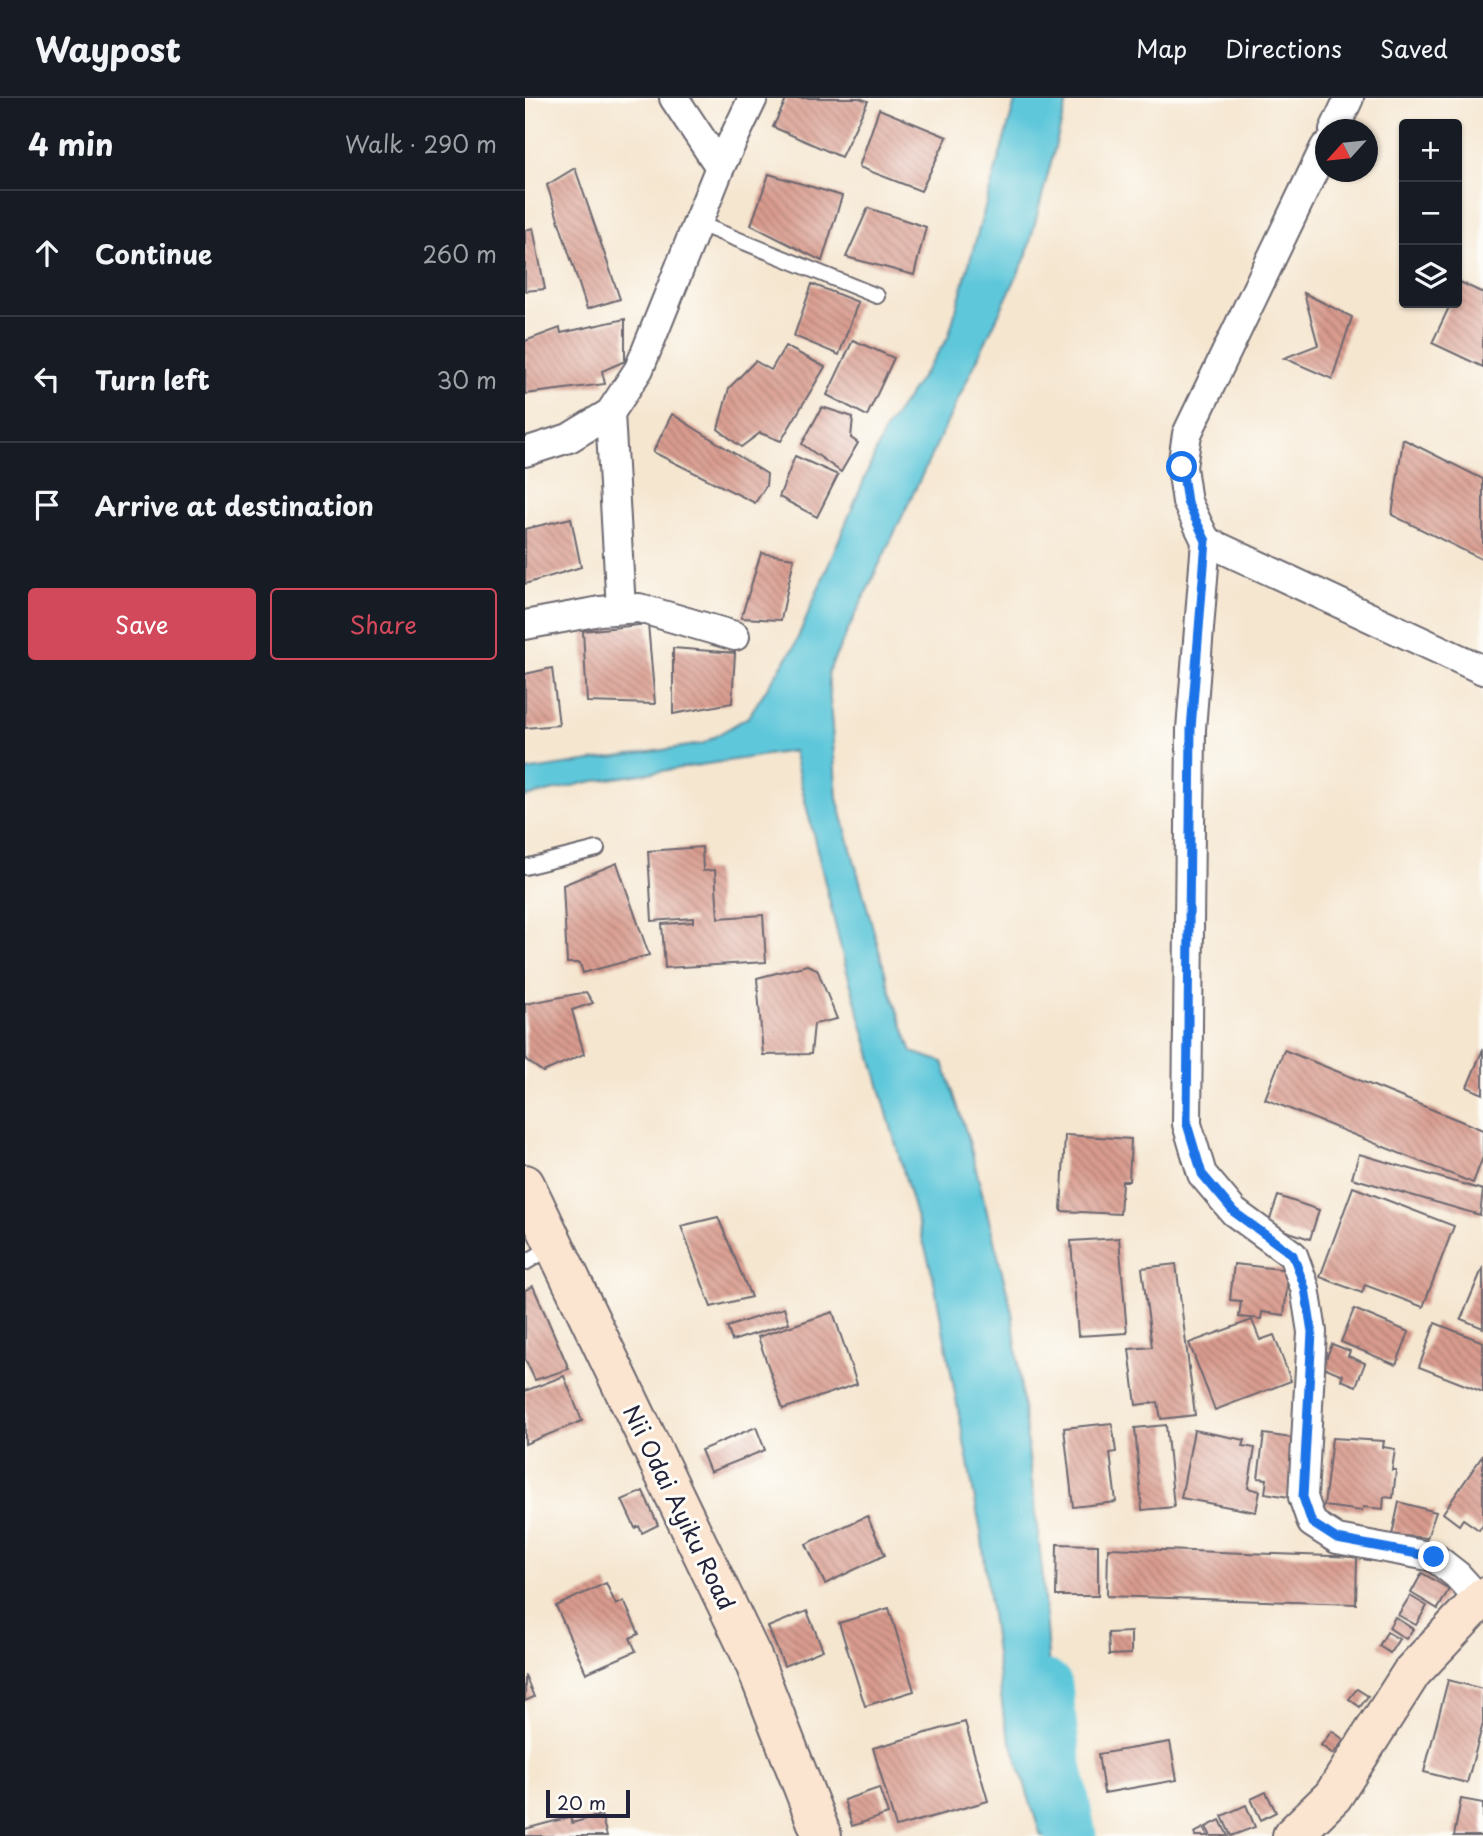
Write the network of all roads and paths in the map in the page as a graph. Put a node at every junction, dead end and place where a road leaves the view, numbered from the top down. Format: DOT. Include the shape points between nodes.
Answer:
graph roads {
  1 [pos="674,98"];
  2 [pos="753,98"];
  3 [pos="1349,98"];
  4 [pos="1339,119"];
  5 [pos="720,167"];
  6 [pos="1315,168"];
  7 [pos="698,223"];
  8 [pos="877,296"];
  9 [pos="610,413"];
  10 [pos="525,452"];
  11 [pos="1206,541"];
  12 [pos="621,609"];
  13 [pos="525,625"];
  14 [pos="736,636"];
  15 [pos="1483,670"];
  16 [pos="597,849"];
  17 [pos="525,867"];
  18 [pos="525,1184"];
  19 [pos="540,1254"];
  20 [pos="1481,1598"];
  21 [pos="1301,1834"];
  22 [pos="822,1836"];
  1 -- 5 [label="street"];
  2 -- 5 [label="street"];
  3 -- 4 [label="street"];
  5 -- 7 [label="street"];
  6 -- 11 [label="street" via="1187,434 1182,467 1187,502"];
  7 -- 8 [label="lane"];
  7 -- 9 [label="street" via="639,369"];
  9 -- 10 [label="street" via="569,438"];
  9 -- 12 [label="street"];
  11 -- 15 [label="street"];
  11 -- 20 [label="street" via="1191,729 1187,1124 1202,1174 1234,1212 1293,1255 1305,1288 1312,1332 1303,1497 1312,1523 1337,1539 1434,1557"];
  12 -- 13 [label="street"];
  12 -- 14 [label="street" via="639,608"];
  16 -- 17 [label="lane"];
  18 -- 19 [label="street, Nii Odai Ayiku Road"];
  19 -- 22 [label="street, Nii Odai Ayiku Road" via="753,1659"];
  20 -- 21 [label="street" via="1412,1672 1333,1796"];
}
